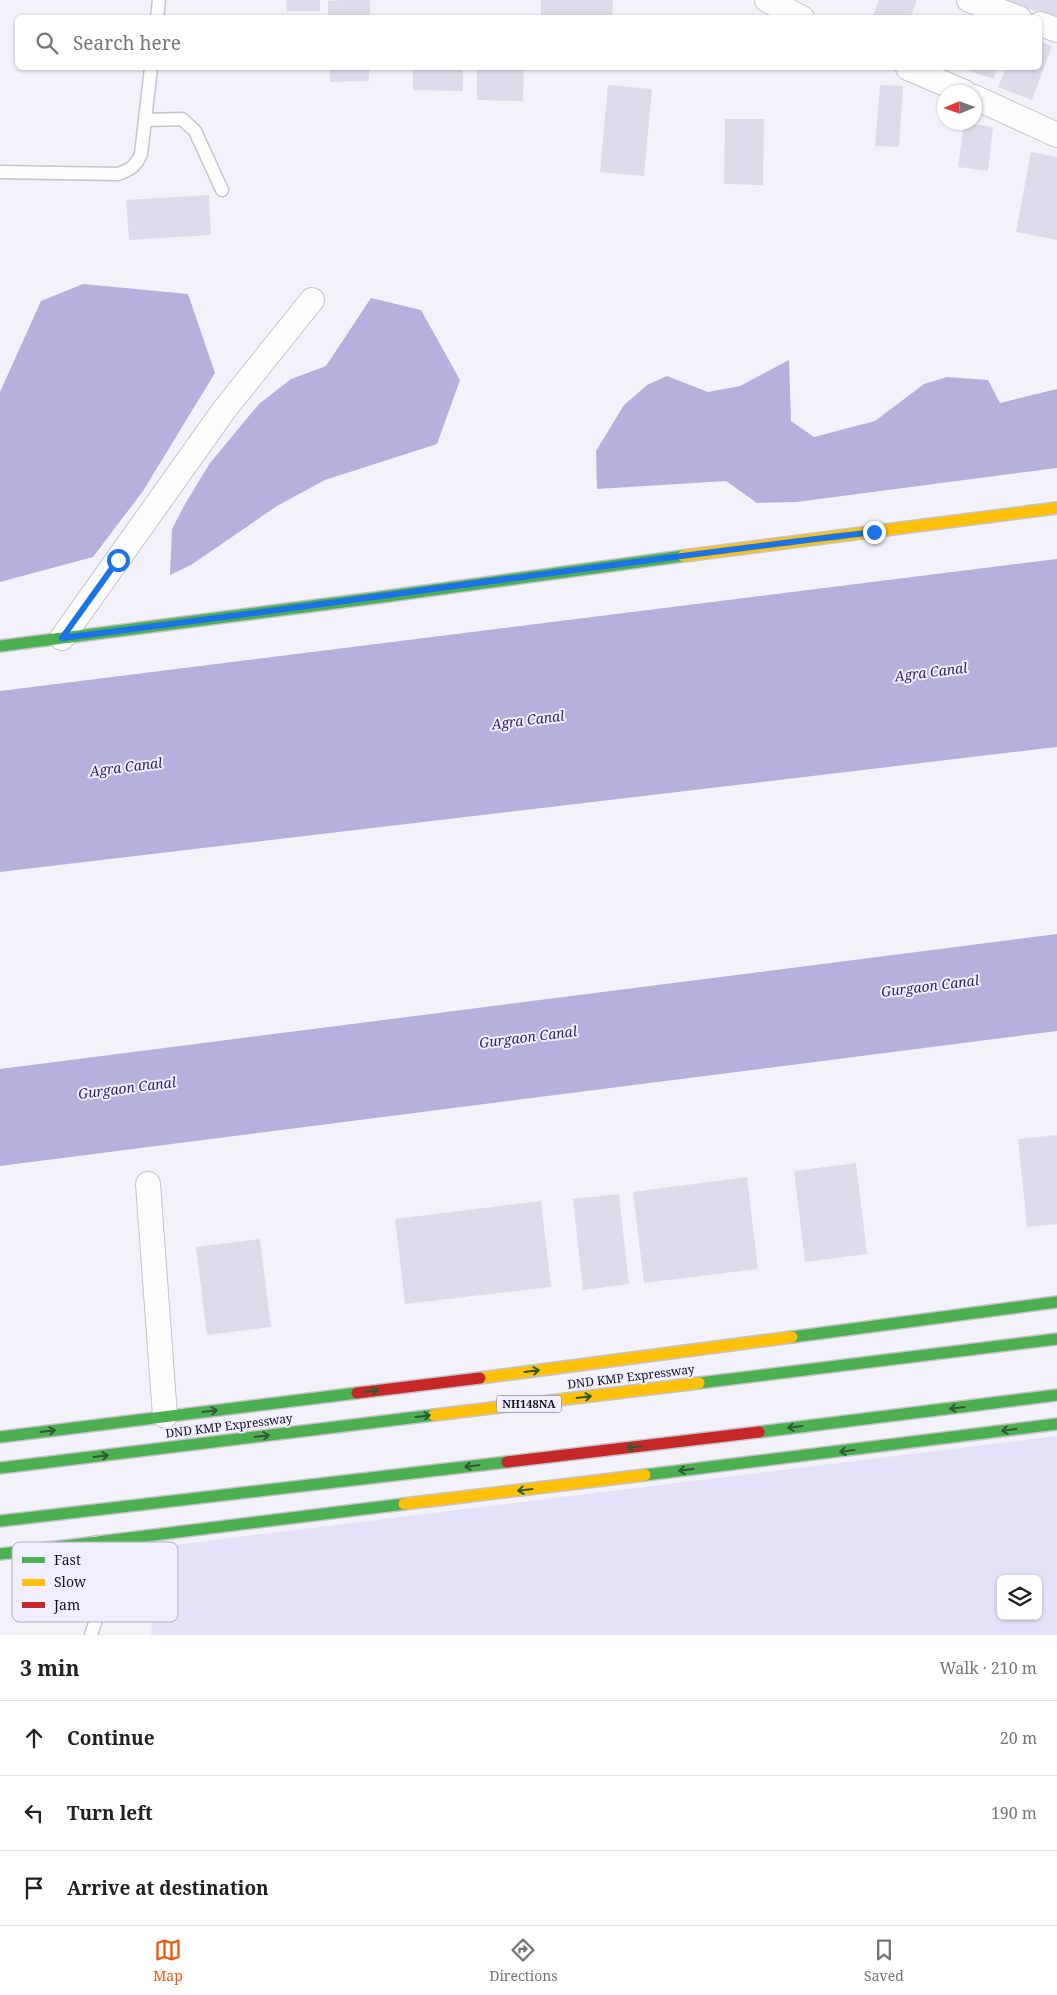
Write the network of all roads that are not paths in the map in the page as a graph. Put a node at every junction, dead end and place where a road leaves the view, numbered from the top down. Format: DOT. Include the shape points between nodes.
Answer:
graph roads {
  1 [pos="160,0"];
  2 [pos="766,0"];
  3 [pos="968,0"];
  4 [pos="158,15"];
  5 [pos="796,15"];
  6 [pos="1011,15"];
  7 [pos="1042,25"];
  8 [pos="1057,30"];
  9 [pos="151,70"];
  10 [pos="913,70"];
  11 [pos="948,85"];
  12 [pos="982,101"];
  13 [pos="145,120"];
  14 [pos="1057,135"];
  15 [pos="0,172"];
  16 [pos="222,190"];
  17 [pos="312,300"];
  18 [pos="1057,508"];
  19 [pos="62,638"];
  20 [pos="0,646"];
  21 [pos="148,1184"];
  22 [pos="1057,1302"];
  23 [pos="1057,1339"];
  24 [pos="1057,1395"];
  25 [pos="165,1416"];
  26 [pos="1057,1424"];
  27 [pos="0,1437"];
  28 [pos="0,1468"];
  29 [pos="0,1521"];
  30 [pos="96,1542"];
  31 [pos="95,1622"];
  32 [pos="91,1635"];
  1 -- 4 [label="lane"];
  2 -- 5 [label="street"];
  3 -- 6 [label="street"];
  7 -- 8 [label="street"];
  9 -- 13 [label="lane"];
  10 -- 11 [label="street"];
  12 -- 14 [label="street"];
  13 -- 15 [label="lane" via="137,163 118,174"];
  13 -- 16 [label="lane" via="182,119 194,131"];
  17 -- 19 [label="street" via="224,410"];
  18 -- 19 [label="main road"];
  19 -- 20 [label="main road"];
  21 -- 25 [label="street"];
  25 -- 22 [label="main road, one-way" via="594,1364"];
  28 -- 23 [label="main road, DND KMP Expressway / NH148NA, one-way"];
  24 -- 29 [label="main road, one-way"];
  27 -- 25 [label="main road, one-way"];
  26 -- 30 [label="main road, one-way"];
  31 -- 32 [label="lane"];
}
